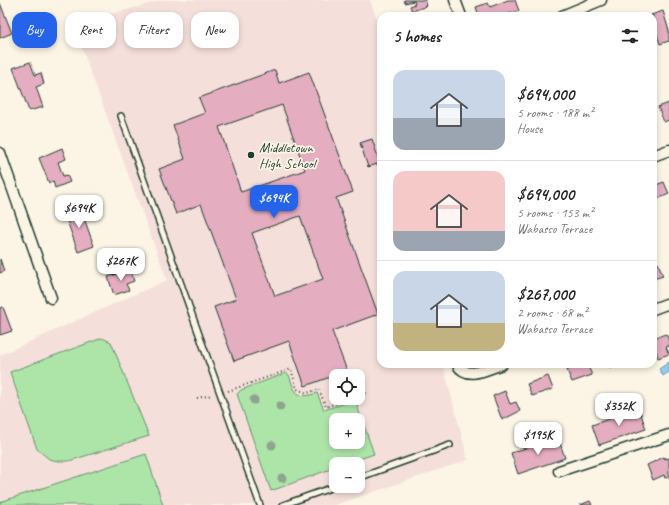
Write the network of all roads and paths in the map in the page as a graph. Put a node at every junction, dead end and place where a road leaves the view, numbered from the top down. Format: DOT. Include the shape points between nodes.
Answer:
graph roads {
  1 [pos="455,0"];
  2 [pos="601,0"];
  3 [pos="588,2"];
  4 [pos="460,12"];
  5 [pos="569,12"];
  6 [pos="121,116"];
  7 [pos="669,150"];
  8 [pos="0,153"];
  9 [pos="657,154"];
  10 [pos="51,298"];
  11 [pos="669,303"];
  12 [pos="657,308"];
  13 [pos="460,368"];
  14 [pos="491,368"];
  15 [pos="369,392"];
  16 [pos="221,393"];
  17 [pos="365,393"];
  18 [pos="197,398"];
  19 [pos="334,405"];
  20 [pos="669,434"];
  21 [pos="450,445"];
  22 [pos="559,471"];
  23 [pos="365,475"];
  24 [pos="329,489"];
  25 [pos="260,505"];
  26 [pos="283,505"];
  1 -- 4 [label="street"];
  2 -- 3 [label="street"];
  3 -- 5 [label="street"];
  6 -- 16 [label="lane" via="182,292"];
  7 -- 9 [label="street"];
  8 -- 10 [label="street"];
  11 -- 12 [label="street"];
  13 -- 14 [label="street" via="470,374"];
  15 -- 17 [label="path"];
  16 -- 18 [label="path"];
  16 -- 19 [label="path" via="291,369 297,389 307,393 319,389 326,408"];
  16 -- 25 [label="lane"];
  20 -- 22 [label="street"];
  21 -- 23 [label="lane"];
  24 -- 26 [label="lane"];
}
